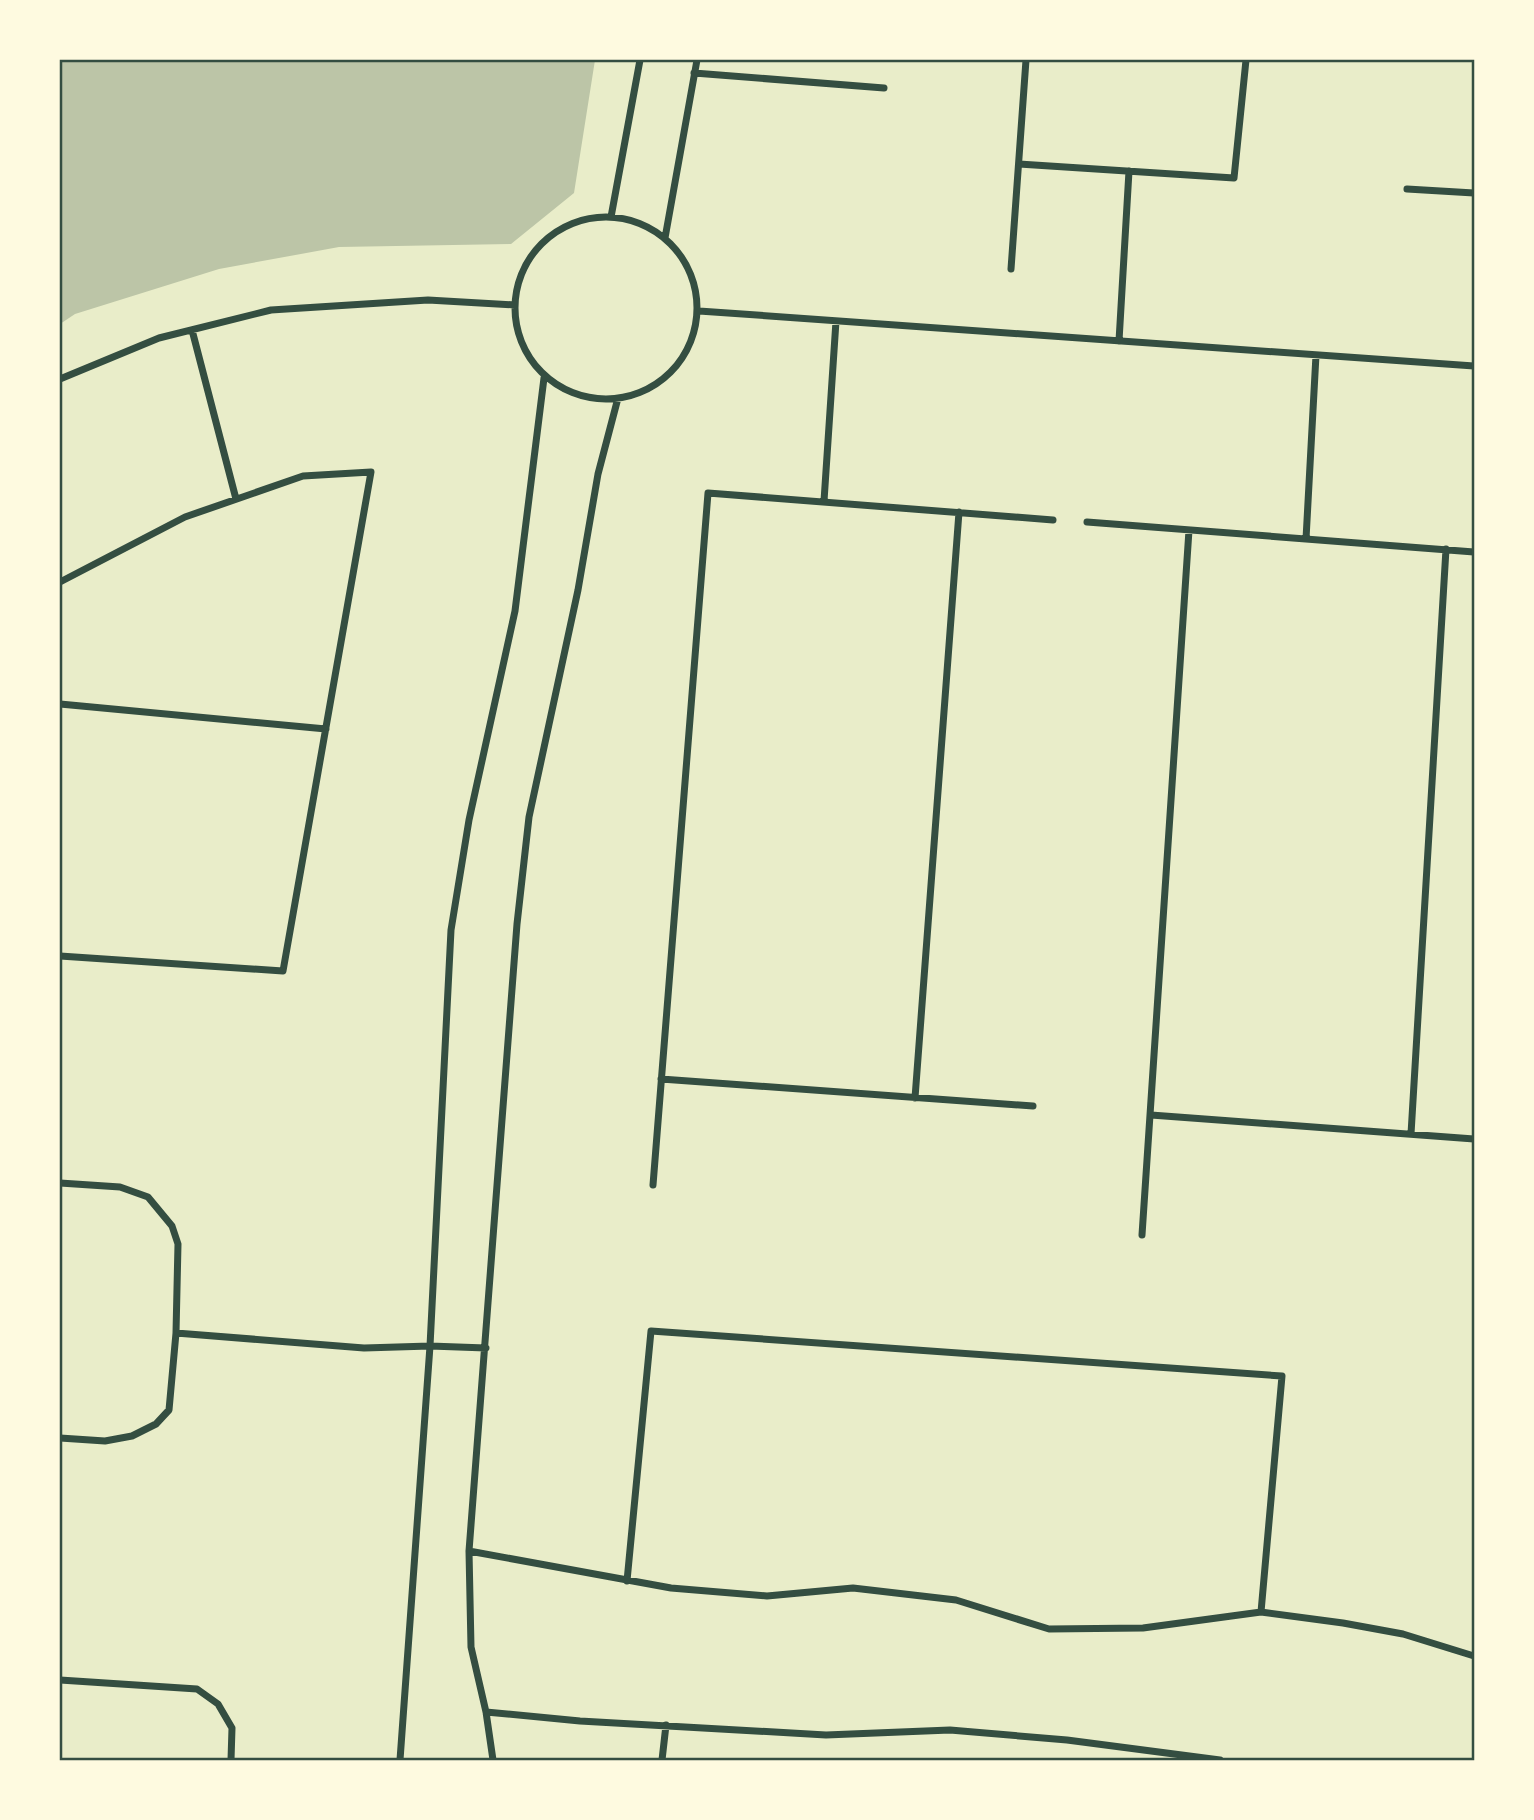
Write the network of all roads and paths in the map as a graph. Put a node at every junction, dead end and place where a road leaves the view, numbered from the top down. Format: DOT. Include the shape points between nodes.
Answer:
graph roads {
  1 [pos="640,60"];
  2 [pos="697,60"];
  3 [pos="1026,60"];
  4 [pos="1246,60"];
  5 [pos="694,73"];
  6 [pos="884,88"];
  7 [pos="1019,164"];
  8 [pos="1129,171"];
  9 [pos="1407,189"];
  10 [pos="1475,194"];
  11 [pos="611,217"];
  12 [pos="665,238"];
  13 [pos="1012,269"];
  14 [pos="515,305"];
  15 [pos="699,311"];
  16 [pos="836,321"];
  17 [pos="192,330"];
  18 [pos="1119,341"];
  19 [pos="1316,355"];
  20 [pos="1475,366"];
  21 [pos="544,378"];
  22 [pos="60,379"];
  23 [pos="618,398"];
  24 [pos="236,499"];
  25 [pos="824,502"];
  26 [pos="959,512"];
  27 [pos="1053,520"];
  28 [pos="1087,522"];
  29 [pos="1189,530"];
  30 [pos="1306,539"];
  31 [pos="1446,550"];
  32 [pos="1475,552"];
  33 [pos="60,582"];
  34 [pos="60,704"];
  35 [pos="326,729"];
  36 [pos="60,956"];
  37 [pos="662,1079"];
  38 [pos="915,1098"];
  39 [pos="1033,1107"];
  40 [pos="1151,1115"];
  41 [pos="1411,1134"];
  42 [pos="1475,1139"];
  43 [pos="60,1183"];
  44 [pos="653,1185"];
  45 [pos="1142,1236"];
  46 [pos="176,1333"];
  47 [pos="430,1346"];
  48 [pos="486,1348"];
  49 [pos="60,1438"];
  50 [pos="470,1551"];
  51 [pos="627,1581"];
  52 [pos="1261,1612"];
  53 [pos="1475,1656"];
  54 [pos="60,1680"];
  55 [pos="486,1712"];
  56 [pos="666,1725"];
  57 [pos="231,1760"];
  58 [pos="400,1760"];
  59 [pos="493,1760"];
  60 [pos="662,1760"];
  61 [pos="1220,1760"];
  1 -- 11 [label="street"];
  2 -- 5 [label="street"];
  3 -- 7 [label="street"];
  4 -- 8 [label="street" via="1234,178"];
  5 -- 6 [label="street"];
  5 -- 12 [label="street"];
  7 -- 8 [label="street"];
  7 -- 13 [label="street"];
  8 -- 18 [label="street"];
  9 -- 10 [label="street"];
  11 -- 12 [label="street" via="640,224"];
  11 -- 14 [label="street" via="582,220 556,232 534,252 520,276"];
  12 -- 15 [label="street" via="684,260"];
  14 -- 17 [label="street" via="428,300 271,310"];
  14 -- 21 [label="street" via="519,336"];
  15 -- 16 [label="street"];
  15 -- 23 [label="street" via="690,344 673,371 648,390"];
  16 -- 18 [label="street"];
  16 -- 25 [label="street"];
  17 -- 22 [label="street" via="159,338"];
  17 -- 24 [label="street"];
  18 -- 19 [label="street"];
  19 -- 20 [label="street"];
  19 -- 30 [label="street"];
  21 -- 23 [label="street" via="587,397"];
  21 -- 47 [label="street" via="515,611 469,820 451,930"];
  23 -- 48 [label="street" via="598,474 579,590 529,817"];
  24 -- 33 [label="street" via="185,517"];
  24 -- 35 [label="street" via="303,476 371,472"];
  25 -- 26 [label="street"];
  25 -- 37 [label="street" via="708,493"];
  26 -- 27 [label="street"];
  26 -- 38 [label="street"];
  28 -- 29 [label="street"];
  29 -- 30 [label="street"];
  29 -- 40 [label="street"];
  30 -- 31 [label="street"];
  31 -- 32 [label="street"];
  31 -- 41 [label="street"];
  34 -- 35 [label="street"];
  35 -- 36 [label="street" via="283,971"];
  37 -- 38 [label="street"];
  37 -- 44 [label="street"];
  38 -- 39 [label="street"];
  40 -- 41 [label="street"];
  40 -- 45 [label="street"];
  41 -- 42 [label="street"];
  43 -- 46 [label="street" via="121,1187 148,1197 172,1226 178,1244"];
  46 -- 47 [label="street" via="364,1348"];
  46 -- 49 [label="street" via="169,1410 156,1424 132,1436 105,1441"];
  47 -- 48 [label="street"];
  47 -- 58 [label="street"];
  48 -- 50 [label="street"];
  50 -- 51 [label="street"];
  50 -- 55 [label="street" via="471,1647"];
  51 -- 52 [label="street" via="767,1596 853,1588 956,1600 1049,1629 1143,1628"];
  51 -- 52 [label="street" via="650,1331 1282,1376"];
  52 -- 53 [label="street" via="1403,1634"];
  54 -- 57 [label="street" via="197,1689 218,1704 232,1728"];
  55 -- 56 [label="street"];
  55 -- 59 [label="street"];
  56 -- 60 [label="street"];
  56 -- 61 [label="street" via="826,1735 950,1730"];
}
